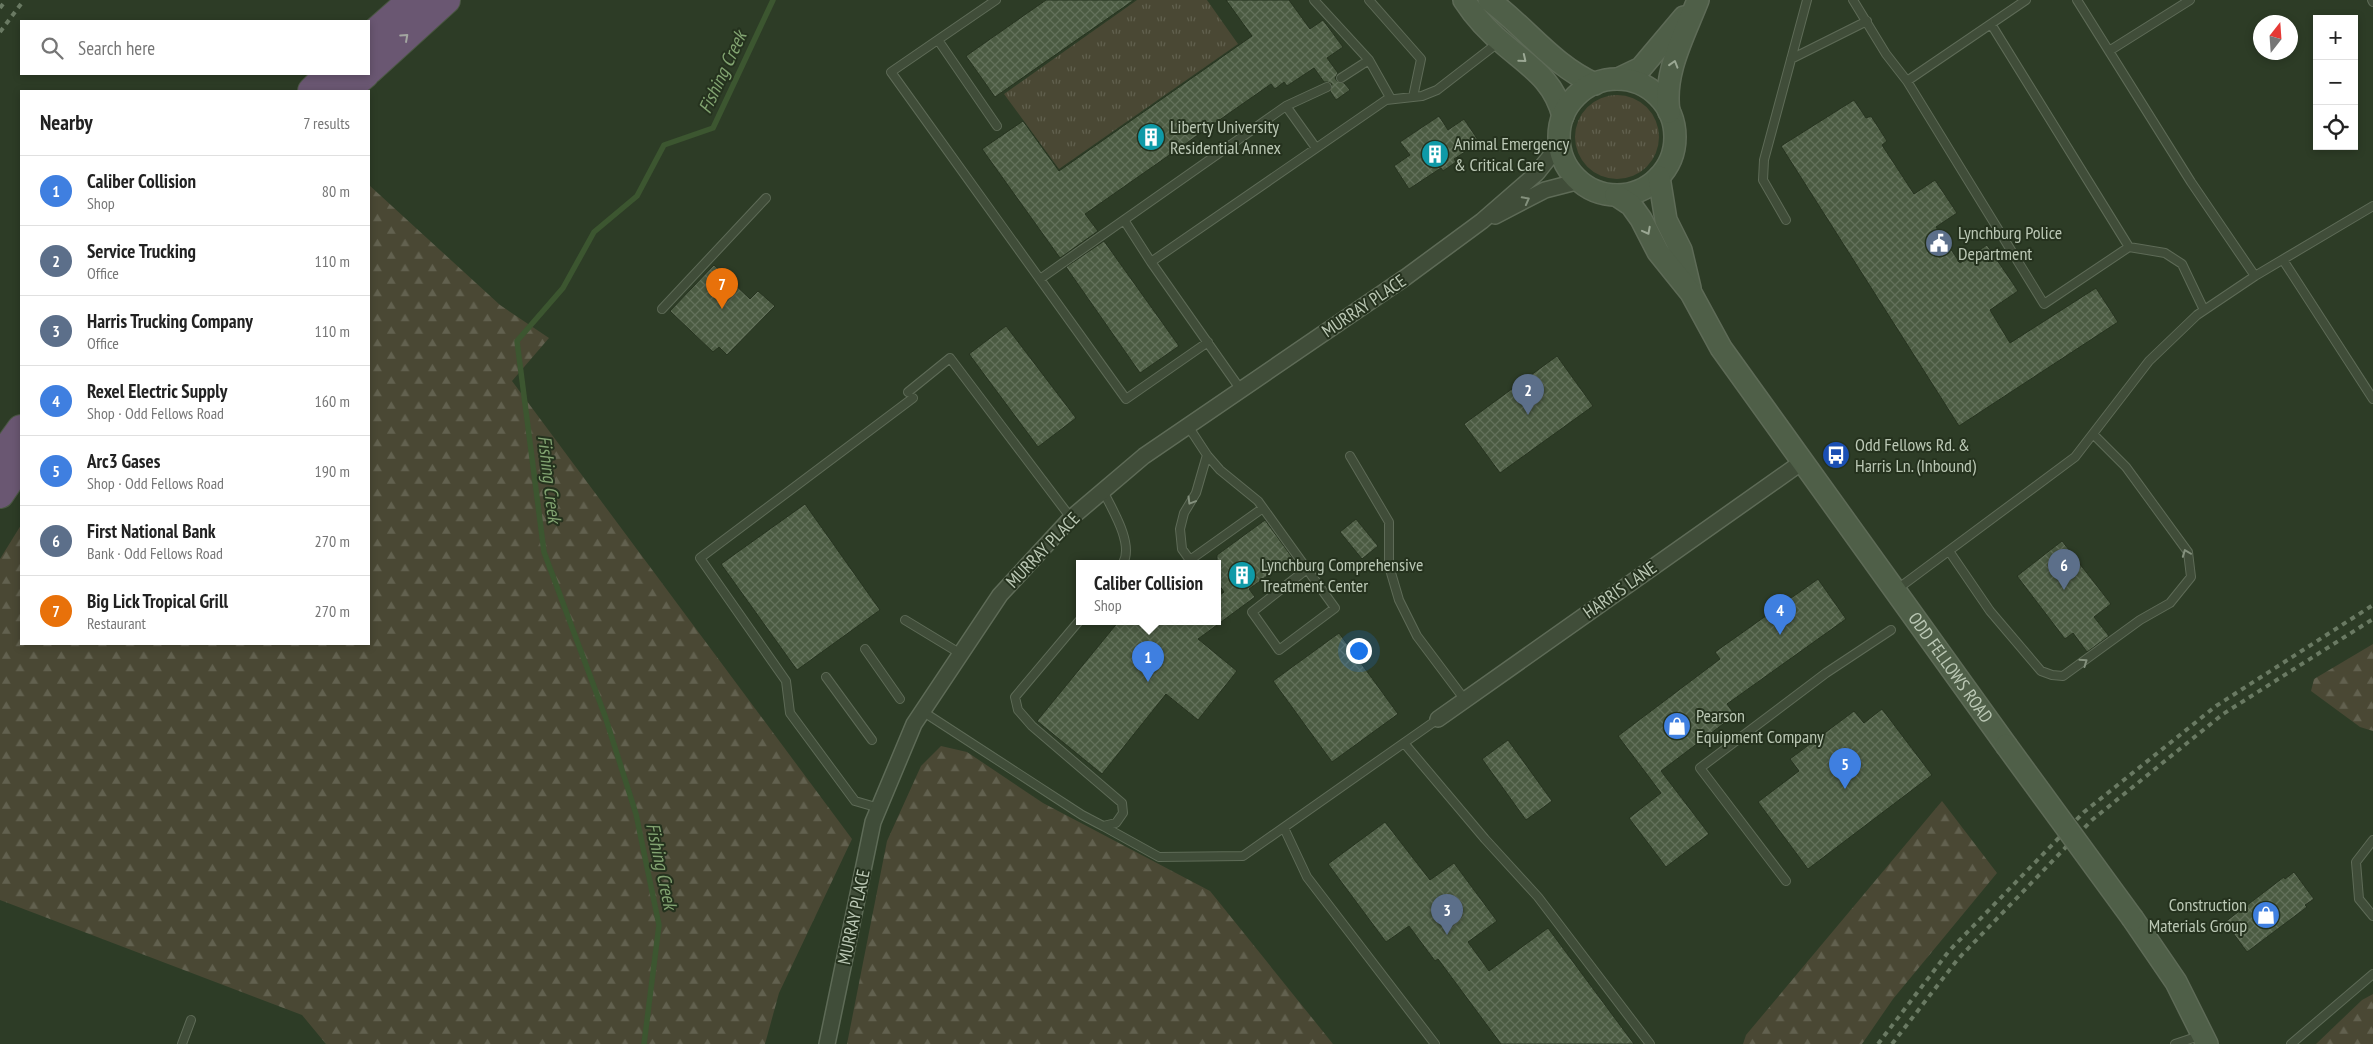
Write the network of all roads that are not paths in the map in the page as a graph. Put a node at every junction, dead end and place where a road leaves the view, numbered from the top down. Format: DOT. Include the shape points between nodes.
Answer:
graph roads {
  1 [pos="412,0"];
  2 [pos="446,0"];
  3 [pos="996,0"];
  4 [pos="1314,0"];
  5 [pos="1369,0"];
  6 [pos="1464,0"];
  7 [pos="1489,0"];
  8 [pos="1697,0"];
  9 [pos="1807,0"];
  10 [pos="1853,0"];
  11 [pos="2026,0"];
  12 [pos="2077,0"];
  13 [pos="2190,0"];
  14 [pos="1867,21"];
  15 [pos="1991,24"];
  16 [pos="370,37"];
  17 [pos="938,40"];
  18 [pos="1501,41"];
  19 [pos="2109,51"];
  20 [pos="1792,59"];
  21 [pos="1370,60"];
  22 [pos="370,69"];
  23 [pos="328,75"];
  24 [pos="364,75"];
  25 [pos="1341,78"];
  26 [pos="1618,79"];
  27 [pos="1907,81"];
  28 [pos="1595,84"];
  29 [pos="1327,87"];
  30 [pos="313,90"];
  31 [pos="346,90"];
  32 [pos="1413,97"];
  33 [pos="1392,99"];
  34 [pos="1286,106"];
  35 [pos="1669,112"];
  36 [pos="1563,116"];
  37 [pos="996,126"];
  38 [pos="1560,144"];
  39 [pos="1316,148"];
  40 [pos="1659,177"];
  41 [pos="1580,181"];
  42 [pos="1616,195"];
  43 [pos="766,198"];
  44 [pos="2373,206"];
  45 [pos="1124,220"];
  46 [pos="1786,220"];
  47 [pos="1482,222"];
  48 [pos="2130,247"];
  49 [pos="2283,260"];
  50 [pos="1151,262"];
  51 [pos="2255,276"];
  52 [pos="1040,279"];
  53 [pos="1691,293"];
  54 [pos="662,309"];
  55 [pos="2204,310"];
  56 [pos="1208,342"];
  57 [pos="1241,390"];
  58 [pos="2373,399"];
  59 [pos="1188,426"];
  60 [pos="20,430"];
  61 [pos="2094,435"];
  62 [pos="1207,455"];
  63 [pos="1350,456"];
  64 [pos="0,458"];
  65 [pos="1802,462"];
  66 [pos="20,464"];
  67 [pos="1103,491"];
  68 [pos="0,494"];
  69 [pos="1263,508"];
  70 [pos="1071,518"];
  71 [pos="1949,551"];
  72 [pos="1126,560"];
  73 [pos="1190,560"];
  74 [pos="1194,560"];
  75 [pos="1307,569"];
  76 [pos="1896,590"];
  77 [pos="905,620"];
  78 [pos="1076,625"];
  79 [pos="1891,630"];
  80 [pos="865,649"];
  81 [pos="961,654"];
  82 [pos="826,677"];
  83 [pos="900,699"];
  84 [pos="1465,700"];
  85 [pos="922,711"];
  86 [pos="1438,719"];
  87 [pos="872,740"];
  88 [pos="1404,743"];
  89 [pos="879,808"];
  90 [pos="1103,826"];
  91 [pos="1284,828"];
  92 [pos="2373,840"];
  93 [pos="1786,881"];
  94 [pos="2373,916"];
  95 [pos="2373,974"];
  96 [pos="192,1020"];
  97 [pos="2206,1039"];
  98 [pos="182,1044"];
  99 [pos="827,1044"];
  100 [pos="1435,1044"];
  101 [pos="1650,1044"];
  102 [pos="2175,1044"];
  103 [pos="2291,1044"];
  1 -- 16 [label="highway"];
  22 -- 2 [label="highway, one-way"];
  3 -- 17 [label="lane"];
  4 -- 21 [label="lane"];
  5 -- 32 [label="lane" via="1421,59"];
  6 -- 18 [label="main road"];
  7 -- 28 [label="main road" via="1559,63"];
  8 -- 26 [label="main road" via="1641,68"];
  35 -- 8 [label="main road, one-way" via="1667,96 1673,66"];
  9 -- 20 [label="lane"];
  10 -- 14 [label="lane"];
  11 -- 15 [label="lane"];
  12 -- 19 [label="lane"];
  13 -- 19 [label="lane"];
  14 -- 20 [label="lane"];
  14 -- 27 [label="lane"];
  15 -- 27 [label="lane"];
  15 -- 48 [label="lane"];
  17 -- 37 [label="lane"];
  17 -- 52 [label="lane" via="892,72"];
  18 -- 32 [label="lane" via="1437,90"];
  18 -- 36 [label="main road, one-way" via="1544,77 1559,100"];
  19 -- 51 [label="lane" via="2191,182"];
  20 -- 46 [label="lane" via="1764,160 1763,180"];
  21 -- 25 [label="lane"];
  21 -- 33 [label="lane"];
  23 -- 30 [label="highway"];
  24 -- 31 [label="highway"];
  26 -- 28 [label="main road"];
  26 -- 35 [label="main road" via="1645,87 1663,102"];
  27 -- 48 [label="lane" via="2044,304"];
  28 -- 36 [label="main road" via="1579,93"];
  29 -- 34 [label="lane"];
  32 -- 33 [label="lane"];
  33 -- 39 [label="lane"];
  34 -- 39 [label="lane"];
  34 -- 45 [label="lane"];
  35 -- 40 [label="main road" via="1674,146 1671,158"];
  36 -- 38 [label="main road"];
  38 -- 41 [label="main road" via="1563,158"];
  38 -- 47 [label="street, MURRAY PLACE" via="1537,173"];
  39 -- 50 [label="lane"];
  40 -- 42 [label="main road" via="1639,190"];
  40 -- 53 [label="main road, ODD FELLOWS ROAD" via="1666,220 1681,250"];
  41 -- 42 [label="main road" via="1591,188"];
  47 -- 41 [label="street, MURRAY PLACE, one-way" via="1545,190"];
  42 -- 53 [label="main road, ODD FELLOWS ROAD, one-way" via="1631,205 1658,252"];
  43 -- 54 [label="lane"];
  44 -- 49 [label="lane"];
  45 -- 50 [label="lane"];
  45 -- 52 [label="lane"];
  47 -- 57 [label="street, MURRAY PLACE"];
  48 -- 55 [label="lane" via="2165,252 2182,264"];
  49 -- 51 [label="lane"];
  49 -- 58 [label="lane"];
  50 -- 56 [label="lane"];
  51 -- 55 [label="lane"];
  52 -- 56 [label="lane" via="1126,399"];
  53 -- 65 [label="main road, ODD FELLOWS ROAD" via="1721,348"];
  55 -- 61 [label="lane" via="2149,361"];
  56 -- 57 [label="lane"];
  57 -- 59 [label="street, MURRAY PLACE"];
  59 -- 62 [label="lane"];
  59 -- 67 [label="street, MURRAY PLACE" via="1144,456"];
  60 -- 64 [label="highway"];
  61 -- 71 [label="lane" via="2075,457"];
  71 -- 61 [label="lane, one-way" via="1990,611 2041,671 2052,675 2064,676 2140,620 2170,603 2192,577 2188,552 2126,467"];
  62 -- 69 [label="lane"];
  62 -- 73 [label="lane, one-way" via="1196,493 1184,512 1180,528 1182,549"];
  63 -- 84 [label="lane" via="1389,522 1389,566 1399,600 1417,636"];
  65 -- 76 [label="main road, ODD FELLOWS ROAD"];
  65 -- 84 [label="street, HARRIS LANE"];
  66 -- 68 [label="highway"];
  67 -- 70 [label="street, MURRAY PLACE"];
  67 -- 72 [label="lane" via="1122,529"];
  69 -- 74 [label="lane"];
  69 -- 75 [label="lane"];
  70 -- 81 [label="street, MURRAY PLACE" via="1000,595"];
  70 -- 89 [label="lane" via="950,358 911,395 700,558 786,681 790,713 855,801"];
  71 -- 76 [label="lane"];
  75 -- 75 [label="lane" via="1335,608 1279,650 1252,612"];
  76 -- 97 [label="main road, ODD FELLOWS ROAD, bridge" via="2133,919 2176,982"];
  77 -- 81 [label="lane"];
  78 -- 90 [label="lane" via="1015,697 1018,710 1032,726 1122,803 1123,813 1116,822"];
  79 -- 93 [label="lane" via="1826,673 1700,768"];
  80 -- 83 [label="lane"];
  81 -- 85 [label="street, MURRAY PLACE"];
  82 -- 87 [label="lane"];
  84 -- 86 [label="street, HARRIS LANE"];
  85 -- 89 [label="street, MURRAY PLACE"];
  85 -- 90 [label="lane"];
  86 -- 88 [label="lane"];
  88 -- 91 [label="lane"];
  88 -- 101 [label="lane" via="1538,898"];
  89 -- 99 [label="street, MURRAY PLACE" via="873,822"];
  90 -- 91 [label="lane" via="1159,857 1243,856"];
  91 -- 100 [label="lane" via="1307,877"];
  92 -- 94 [label="lane" via="2356,862 2359,899"];
  95 -- 103 [label="lane"];
  96 -- 98 [label="lane"];
  97 -- 102 [label="lane"];
}
